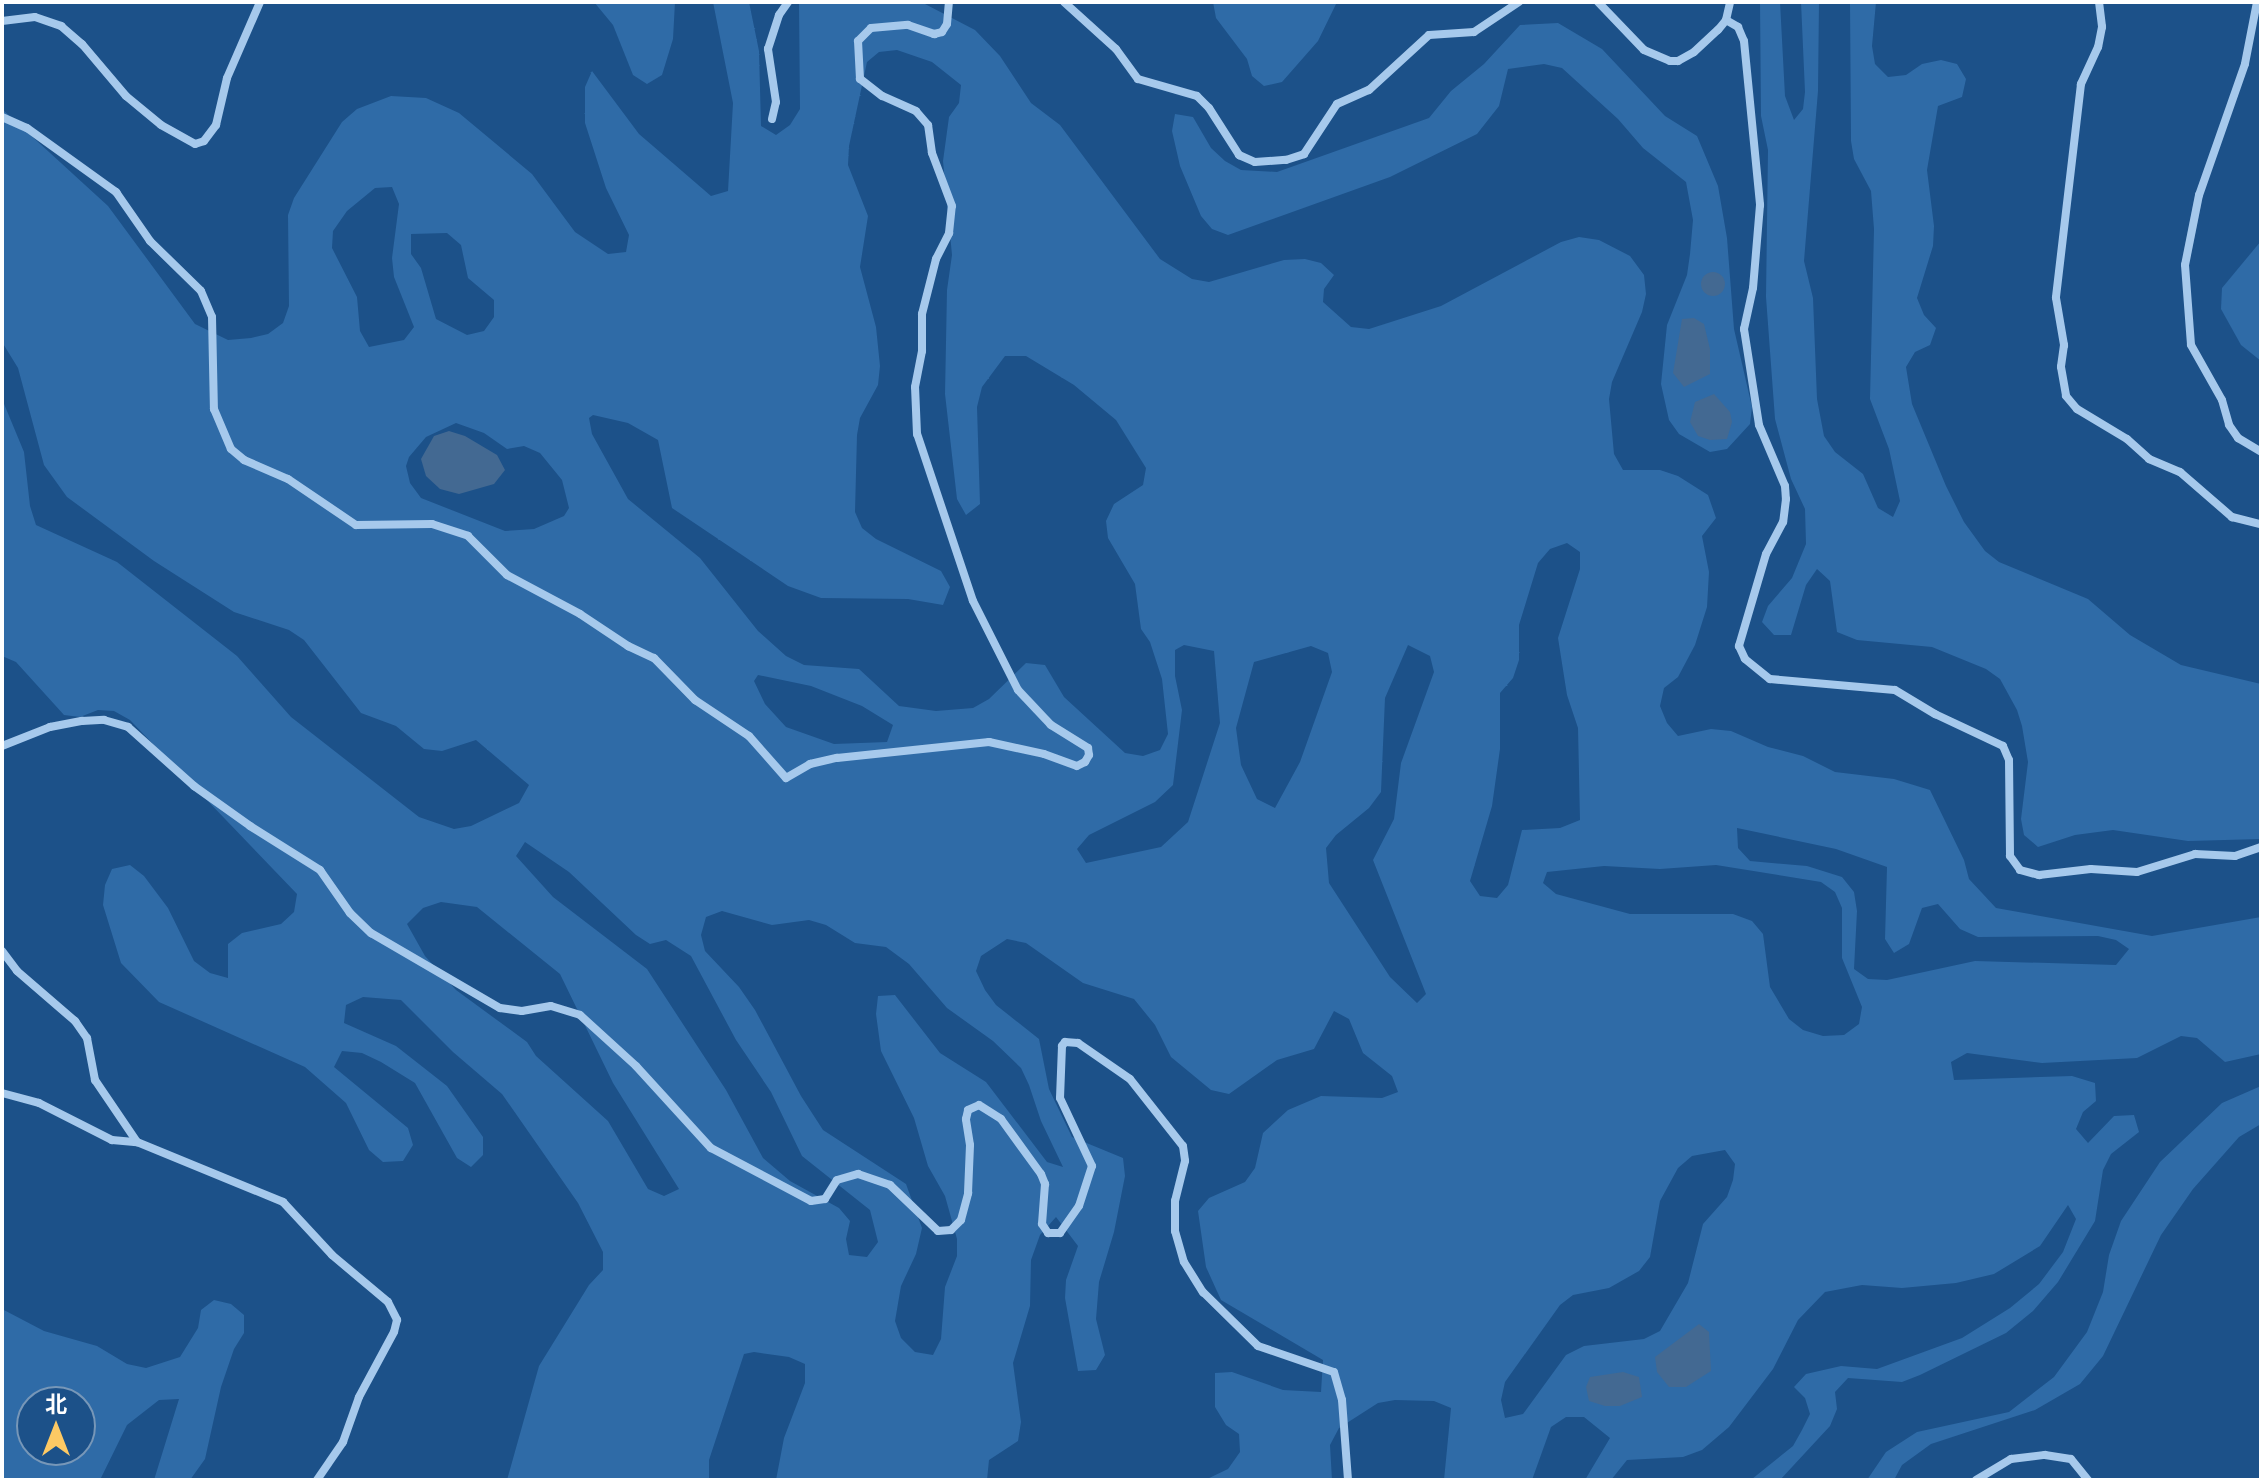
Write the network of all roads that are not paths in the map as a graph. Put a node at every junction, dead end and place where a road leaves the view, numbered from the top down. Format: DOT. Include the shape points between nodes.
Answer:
graph roads {
  1 [pos="260,2"];
  2 [pos="788,2"];
  3 [pos="949,2"];
  4 [pos="1064,2"];
  5 [pos="1519,2"];
  6 [pos="1598,2"];
  7 [pos="1730,2"];
  8 [pos="2099,2"];
  9 [pos="2257,2"];
  10 [pos="1726,20"];
  11 [pos="2,21"];
  12 [pos="2,117"];
  13 [pos="772,119"];
  14 [pos="2261,452"];
  15 [pos="2261,524"];
  16 [pos="2,746"];
  17 [pos="2261,847"];
  18 [pos="2,951"];
  19 [pos="2,1093"];
  20 [pos="137,1142"];
  21 [pos="317,1480"];
  22 [pos="1348,1480"];
  23 [pos="1976,1480"];
  24 [pos="2088,1480"];
  1 -- 11 [label="street" via="227,78 216,125 195,144 126,96 61,26 35,17"];
  2 -- 13 [label="street" via="768,49 776,102"];
  3 -- 12 [label="street" via="942,32 908,25 871,28 858,41 860,79 916,111 928,125 932,153 952,206 949,233 936,259 922,314 917,434 973,601 1018,690 1051,725 1088,748 1089,755 1077,766 989,742 837,758 810,764 786,778 749,736 695,700 654,658 507,575 468,536 432,524 356,525 288,479 244,460 231,449 214,409 212,317 201,291 150,241 116,192 27,128"];
  4 -- 5 [label="street" via="1145,84 1197,96 1239,155 1255,162 1304,154 1337,104 1369,90 1429,35 1474,32"];
  6 -- 10 [label="street" via="1644,50 1670,61 1694,52"];
  7 -- 10 [label="street"];
  8 -- 15 [label="street" via="2102,27 2081,84 2056,298 2066,396 2149,459 2180,472 2232,517"];
  9 -- 14 [label="street" via="2245,64 2199,195 2185,265 2191,345 2222,400 2229,425 2238,438"];
  10 -- 17 [label="street" via="1738,27 1744,41 1760,205 1744,329 1759,425 1786,499 1783,522 1766,554 1739,646 1745,659 1770,679 1895,690 2003,746 2009,760 2010,856 2020,870 2039,875 2091,869 2137,872 2195,854 2235,856"];
  16 -- 22 [label="street" via="82,721 128,727 194,786 320,870 371,933 500,1008 551,1006 580,1015 636,1066 711,1148 811,1201 825,1199 837,1180 858,1174 890,1185 938,1231 951,1230 961,1220 968,1193 968,1110 979,1105 1001,1119 1041,1174 1042,1224 1048,1233 1060,1233 1079,1206 1092,1166 1060,1098 1062,1046 1078,1043 1130,1079 1183,1146 1175,1231 1184,1262 1203,1292 1258,1346 1334,1372 1342,1400"];
  18 -- 20 [label="street" via="75,1021 87,1038 95,1080"];
  19 -- 20 [label="street" via="39,1103 112,1140"];
  20 -- 21 [label="street" via="283,1202 332,1255 388,1302 397,1320 394,1332 359,1397 343,1442"];
  23 -- 24 [label="street" via="2011,1459 2045,1455 2071,1459"];
}
